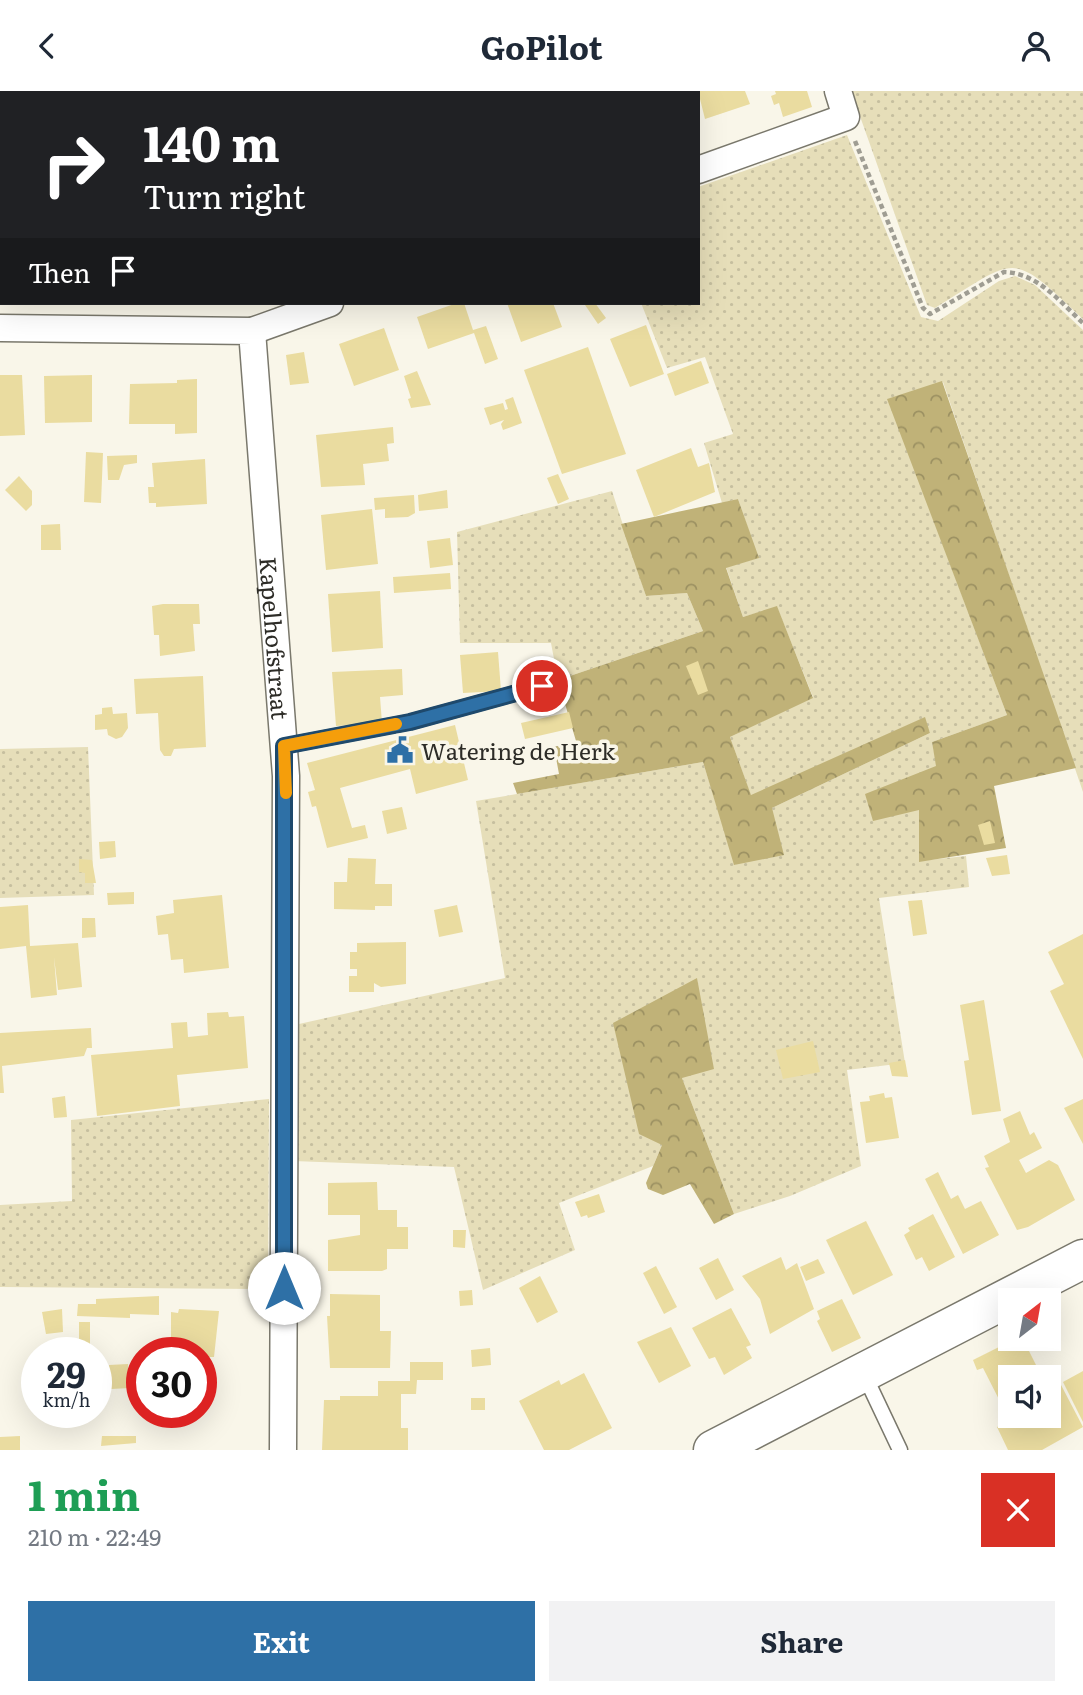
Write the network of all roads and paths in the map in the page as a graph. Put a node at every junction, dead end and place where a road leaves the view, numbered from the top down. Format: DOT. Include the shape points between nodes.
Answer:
graph roads {
  1 [pos="838,91"];
  2 [pos="846,117"];
  3 [pos="700,169"];
  4 [pos="324,305"];
  5 [pos="1083,323"];
  6 [pos="0,328"];
  7 [pos="252,331"];
  8 [pos="542,686"];
  9 [pos="284,746"];
  10 [pos="1083,1259"];
  11 [pos="863,1373"];
  12 [pos="283,1450"];
  13 [pos="713,1450"];
  14 [pos="900,1450"];
  1 -- 2 [label="street"];
  2 -- 3 [label="street"];
  2 -- 5 [label="path" via="923,309 930,314 1004,272 1015,272 1038,282"];
  4 -- 7 [label="street"];
  6 -- 7 [label="street"];
  7 -- 9 [label="street, Kapelhofstraat"];
  8 -- 9 [label="lane" via="410,722"];
  9 -- 12 [label="street, Kapelhofstraat"];
  10 -- 11 [label="main road"];
  11 -- 13 [label="main road"];
  11 -- 14 [label="lane"];
}
